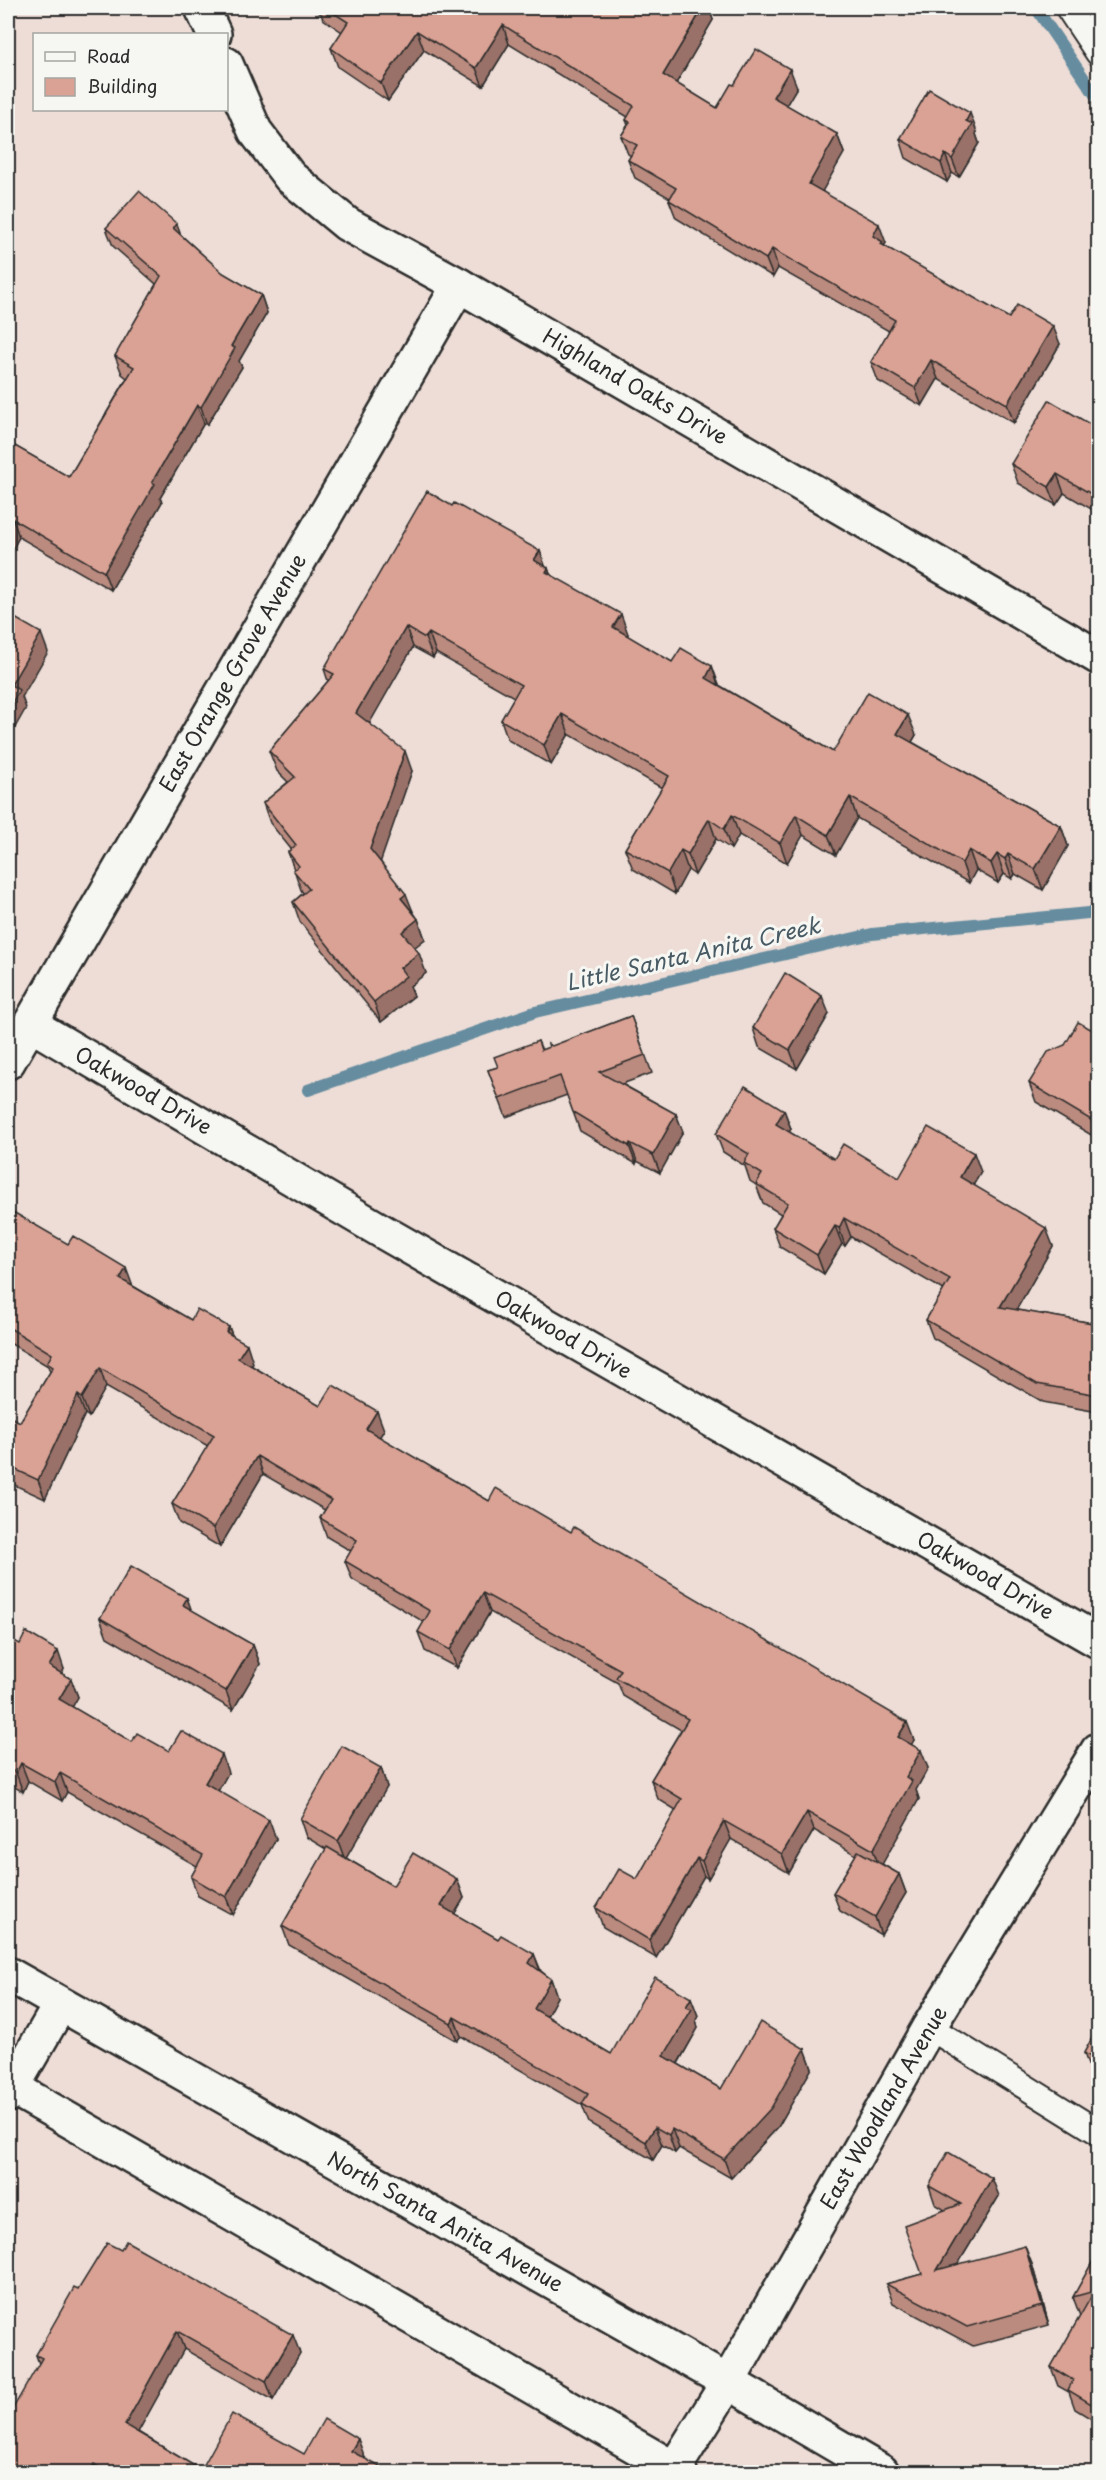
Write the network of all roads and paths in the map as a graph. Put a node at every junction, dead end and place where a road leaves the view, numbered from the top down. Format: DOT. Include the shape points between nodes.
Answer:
graph roads {
  1 [pos="202,8"];
  2 [pos="1068,8"];
  3 [pos="214,33"];
  4 [pos="1098,53"];
  5 [pos="228,69"];
  6 [pos="459,285"];
  7 [pos="1098,657"];
  8 [pos="30,1024"];
  9 [pos="8,1062"];
  10 [pos="1098,1641"];
  11 [pos="1098,1750"];
  12 [pos="8,1974"];
  13 [pos="60,2005"];
  14 [pos="929,2027"];
  15 [pos="9,2089"];
  16 [pos="1098,2132"];
  17 [pos="728,2382"];
  18 [pos="677,2471"];
  19 [pos="882,2472"];
  1 -- 3 [label="street"];
  2 -- 4 [label="lane"];
  5 -- 6 [label="street, Highland Oaks Drive" via="255,131 290,177 347,224"];
  6 -- 7 [label="street, Highland Oaks Drive"];
  6 -- 8 [label="street, East Orange Grove Avenue"];
  8 -- 9 [label="street, East Orange Grove Avenue"];
  8 -- 10 [label="street, Oakwood Drive" via="385,1233"];
  11 -- 14 [label="street, East Woodland Avenue"];
  12 -- 13 [label="street, North Santa Anita Avenue"];
  13 -- 15 [label="street"];
  13 -- 17 [label="street, North Santa Anita Avenue"];
  14 -- 16 [label="lane"];
  14 -- 17 [label="street, East Woodland Avenue"];
  15 -- 18 [label="street"];
  17 -- 18 [label="street, East Woodland Avenue"];
  17 -- 19 [label="street, North Santa Anita Avenue"];
}
